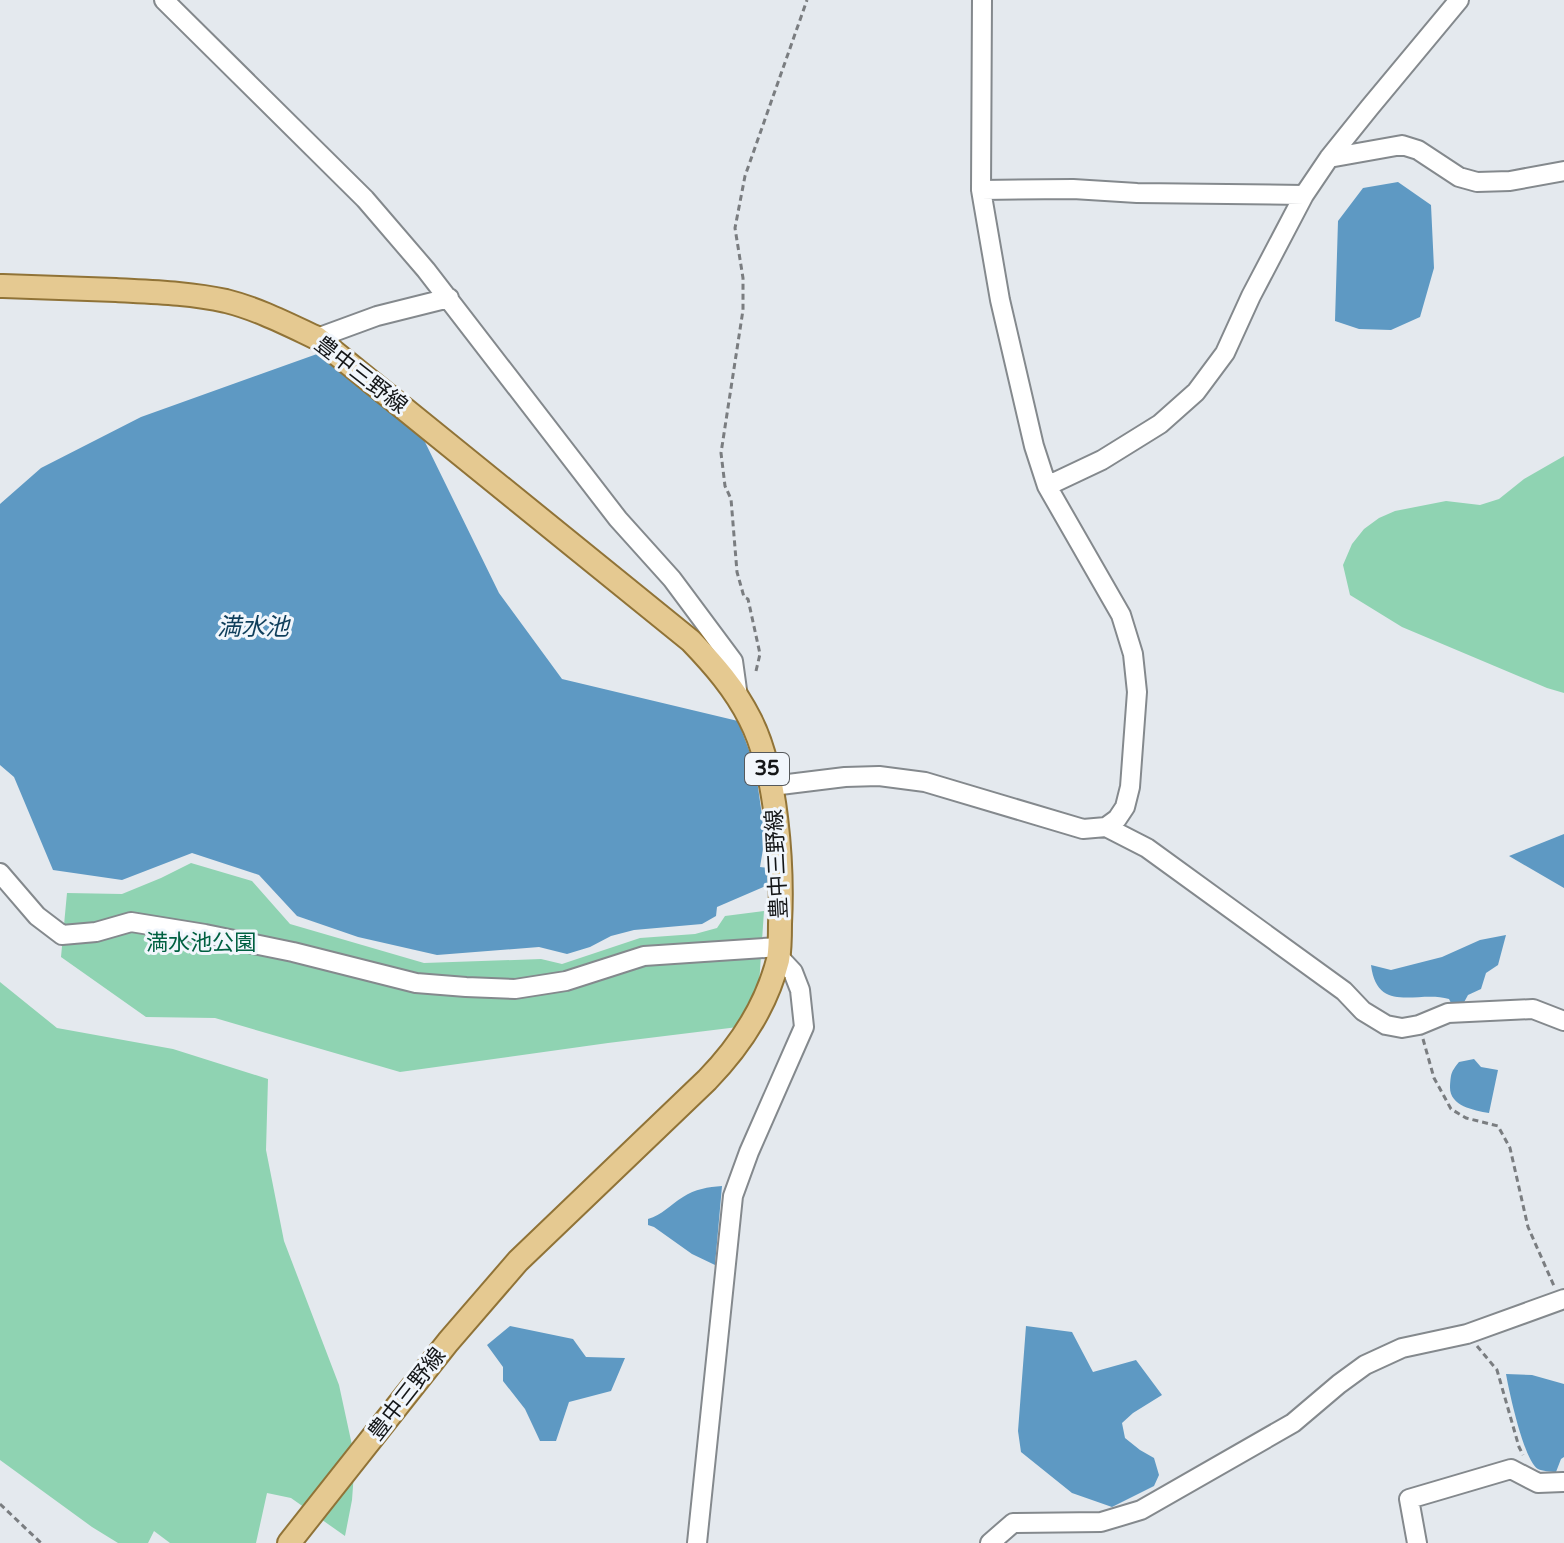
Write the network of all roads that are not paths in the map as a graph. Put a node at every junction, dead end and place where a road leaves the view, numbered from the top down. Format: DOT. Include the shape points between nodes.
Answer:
graph roads {
  1 [pos="164,0"];
  2 [pos="982,0"];
  3 [pos="1459,0"];
  4 [pos="1329,158"];
  5 [pos="1564,171"];
  6 [pos="981,190"];
  7 [pos="1304,195"];
  8 [pos="0,286"];
  9 [pos="449,298"];
  10 [pos="317,338"];
  11 [pos="1047,486"];
  12 [pos="738,697"];
  13 [pos="772,786"];
  14 [pos="1106,827"];
  15 [pos="0,873"];
  16 [pos="779,952"];
  17 [pos="1564,1021"];
  18 [pos="1562,1299"];
  19 [pos="1563,1482"];
  20 [pos="289,1543"];
  21 [pos="697,1543"];
  22 [pos="990,1543"];
  23 [pos="1417,1543"];
  1 -- 9 [label="street" via="365,199"];
  2 -- 6 [label="street"];
  3 -- 4 [label="street"];
  4 -- 5 [label="street" via="1402,145 1477,182"];
  4 -- 7 [label="street"];
  6 -- 7 [label="street"];
  6 -- 11 [label="street" via="1000,300"];
  7 -- 11 [label="street" via="1225,353 1196,392 1160,424"];
  8 -- 10 [label="main road, 豊中三野線 / 35" via="198,296 256,311"];
  9 -- 10 [label="street"];
  9 -- 12 [label="street" via="733,661"];
  10 -- 12 [label="main road, 豊中三野線 / 35" via="691,641"];
  11 -- 14 [label="street" via="1121,615 1133,654 1137,692 1130,787 1125,807"];
  12 -- 13 [label="main road, 豊中三野線 / 35" via="752,722"];
  13 -- 14 [label="street" via="879,776 925,782 1083,829"];
  13 -- 16 [label="main road, 豊中三野線 / 35" via="781,886"];
  14 -- 17 [label="street" via="1147,848 1386,1025 1419,1025 1448,1013 1533,1009"];
  15 -- 16 [label="street" via="37,916 62,935 131,922 279,949 416,983 515,989 566,981 644,956"];
  16 -- 20 [label="main road, 豊中三野線 / 35" via="759,1010 725,1061 518,1261"];
  16 -- 21 [label="street" via="800,990 804,1027 733,1196"];
  18 -- 22 [label="street" via="1467,1334 1402,1348 1365,1365 1293,1423 1141,1510 1101,1522 1013,1523"];
  19 -- 23 [label="street" via="1538,1483 1511,1469 1409,1499"];
}
